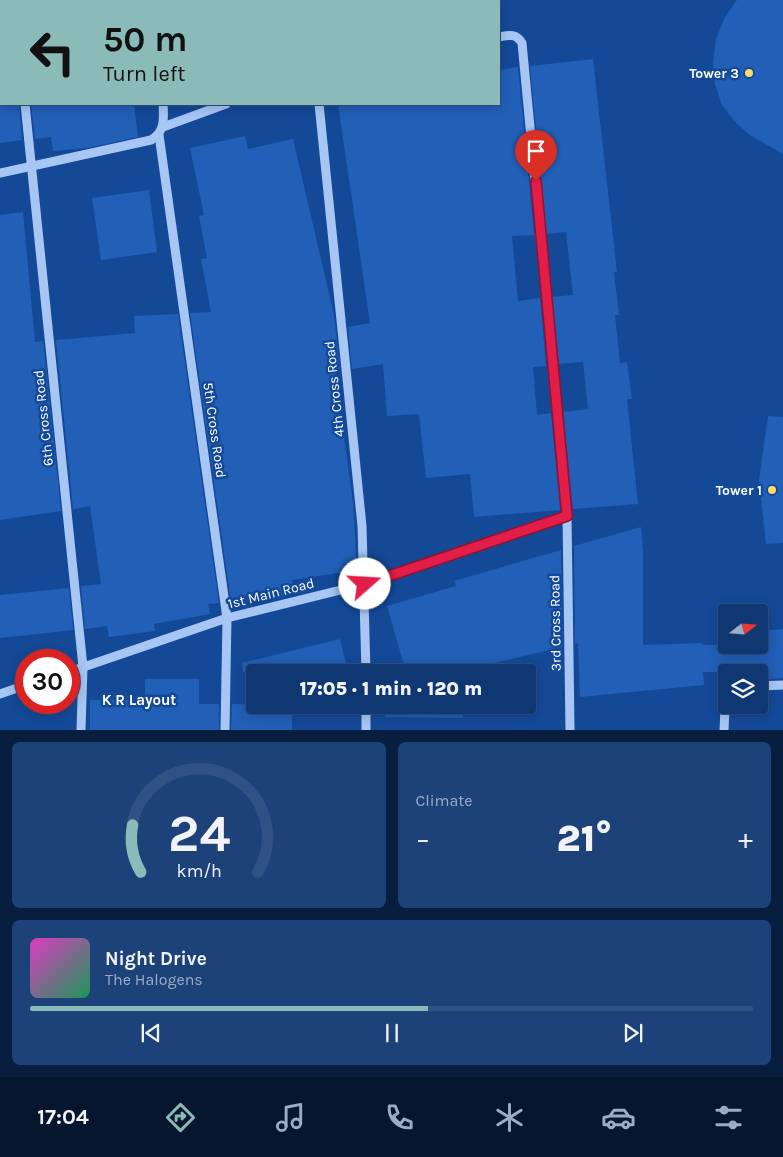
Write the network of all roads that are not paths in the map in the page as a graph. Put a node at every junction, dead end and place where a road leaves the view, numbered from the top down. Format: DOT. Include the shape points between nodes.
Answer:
graph roads {
  1 [pos="500,37"];
  2 [pos="25,105"];
  3 [pos="163,105"];
  4 [pos="224,105"];
  5 [pos="319,105"];
  6 [pos="161,131"];
  7 [pos="30,167"];
  8 [pos="0,173"];
  9 [pos="567,516"];
  10 [pos="365,584"];
  11 [pos="227,618"];
  12 [pos="366,664"];
  13 [pos="83,667"];
  14 [pos="80,668"];
  15 [pos="783,685"];
  16 [pos="768,686"];
  17 [pos="15,689"];
  18 [pos="0,694"];
  19 [pos="366,714"];
  20 [pos="725,714"];
  21 [pos="81,730"];
  22 [pos="225,730"];
  23 [pos="366,730"];
  24 [pos="570,730"];
  25 [pos="724,730"];
  1 -- 9 [label="street, 3rd Cross Road" via="511,35 522,43"];
  2 -- 7 [label="street, 6th Cross Road"];
  3 -- 6 [label="street, 5th Cross Road"];
  4 -- 6 [label="street"];
  5 -- 10 [label="street, 4th Cross Road" via="362,526"];
  6 -- 7 [label="street" via="151,140"];
  6 -- 11 [label="street, 5th Cross Road"];
  7 -- 8 [label="street"];
  7 -- 13 [label="street, 6th Cross Road"];
  9 -- 10 [label="street, 1st Main Road"];
  9 -- 24 [label="street, 3rd Cross Road"];
  10 -- 11 [label="street, 1st Main Road"];
  10 -- 12 [label="street, 4th Cross Road"];
  11 -- 13 [label="street, 1st Main Road"];
  11 -- 22 [label="street, 5th Cross Road"];
  13 -- 14 [label="street, 1st Main Road"];
  13 -- 21 [label="street, 6th Cross Road"];
  15 -- 16 [label="street"];
  17 -- 18 [label="street"];
  19 -- 23 [label="street"];
  20 -- 25 [label="street"];
}
